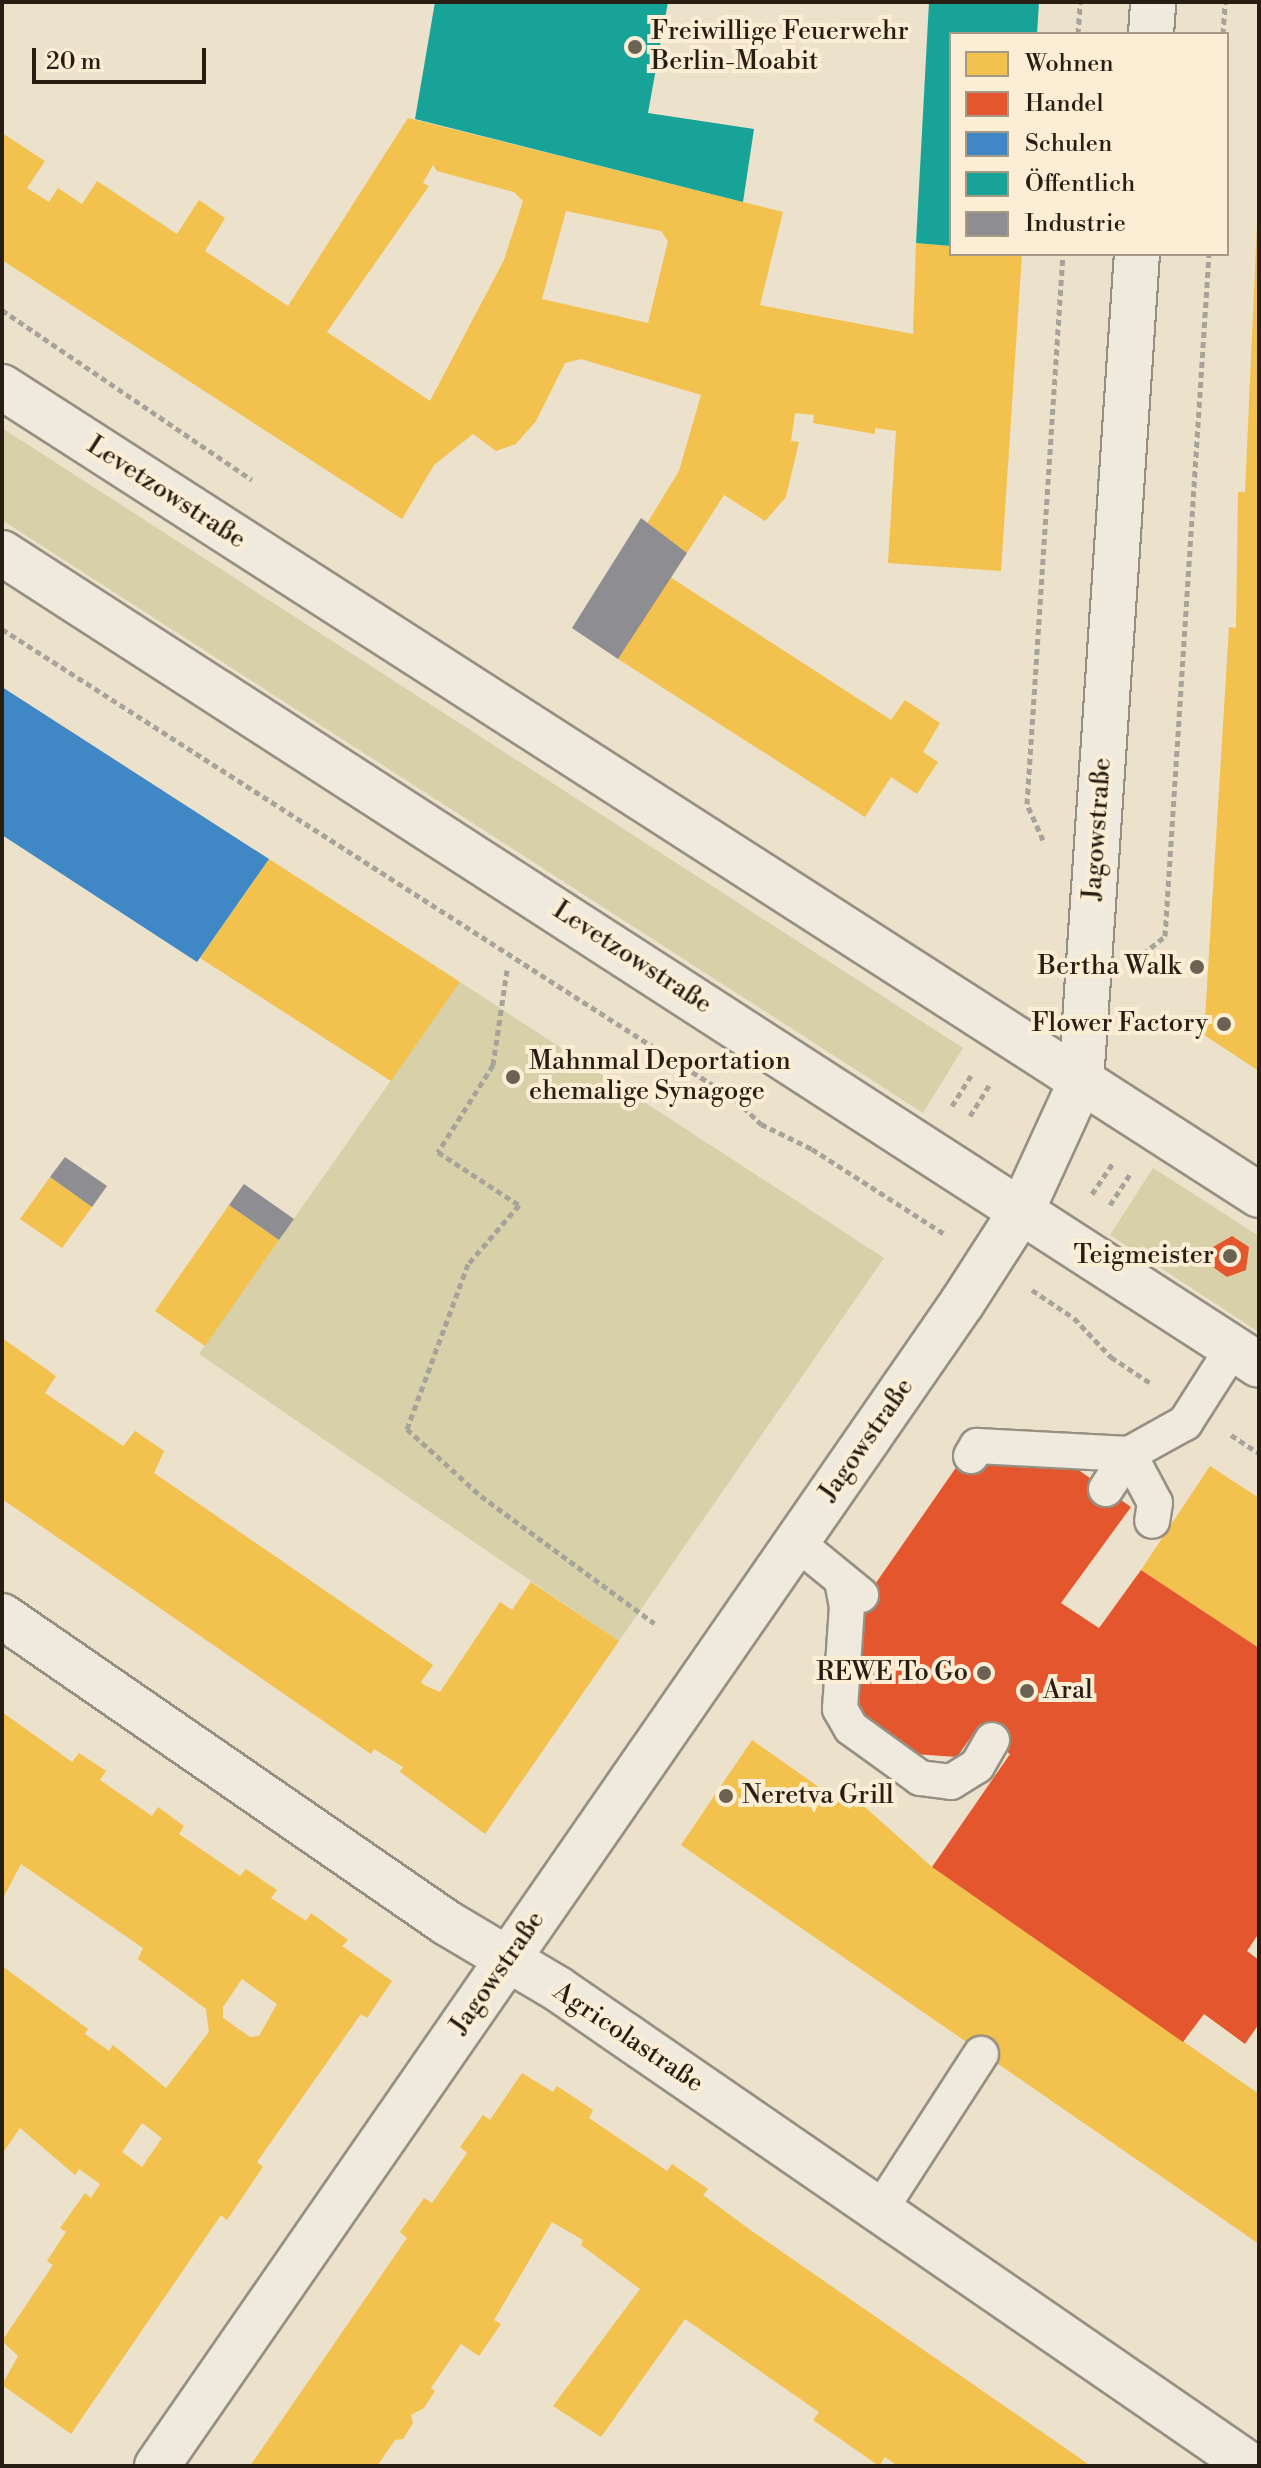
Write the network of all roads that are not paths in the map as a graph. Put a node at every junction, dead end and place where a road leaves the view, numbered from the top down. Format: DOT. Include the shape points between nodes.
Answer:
graph roads {
  1 [pos="1153,2"];
  2 [pos="1151,32"];
  3 [pos="1137,256"];
  4 [pos="2,387"];
  5 [pos="2,553"];
  6 [pos="1081,1081"];
  7 [pos="1259,1195"];
  8 [pos="1022,1210"];
  9 [pos="1246,1357"];
  10 [pos="1129,1454"];
  11 [pos="971,1456"];
  12 [pos="1106,1489"];
  13 [pos="1152,1521"];
  14 [pos="796,1542"];
  15 [pos="2,1616"];
  16 [pos="992,1740"];
  17 [pos="507,1958"];
  18 [pos="981,2054"];
  19 [pos="880,2210"];
  20 [pos="157,2466"];
  21 [pos="1251,2466"];
  1 -- 2 [label="street"];
  3 -- 6 [label="street, Jagowstraße"];
  4 -- 6 [label="street, Levetzowstraße"];
  5 -- 8 [label="street, Levetzowstraße"];
  6 -- 7 [label="street, Levetzowstraße"];
  6 -- 8 [label="street, Jagowstraße"];
  8 -- 9 [label="street, Levetzowstraße"];
  8 -- 14 [label="street, Jagowstraße"];
  9 -- 10 [label="lane" via="1185,1423"];
  10 -- 11 [label="lane" via="1044,1456 977,1446"];
  10 -- 12 [label="lane"];
  10 -- 13 [label="lane" via="1155,1503"];
  14 -- 16 [label="lane" via="854,1589 847,1606 840,1709 851,1728 920,1778 951,1782 977,1766"];
  14 -- 17 [label="street, Jagowstraße"];
  15 -- 17 [label="street, Agricolastraße" via="447,1923"];
  17 -- 19 [label="street, Agricolastraße"];
  17 -- 20 [label="street, Jagowstraße"];
  18 -- 19 [label="lane"];
  19 -- 21 [label="street, Agricolastraße"];
}
